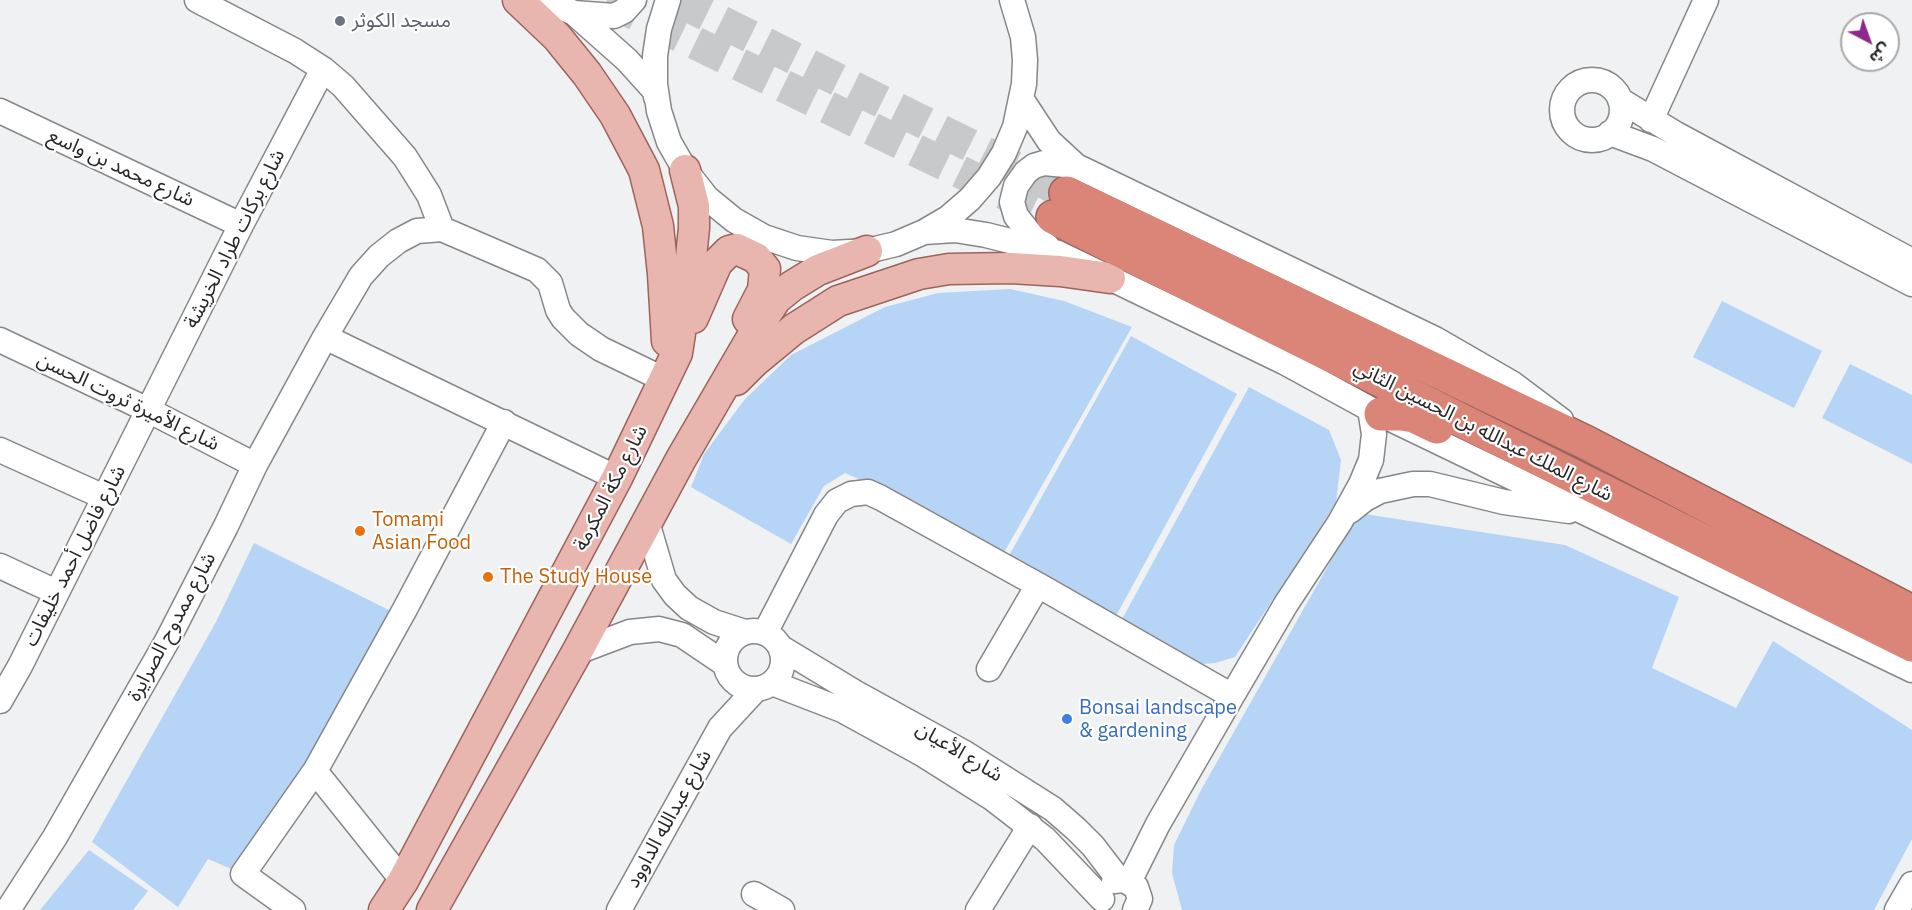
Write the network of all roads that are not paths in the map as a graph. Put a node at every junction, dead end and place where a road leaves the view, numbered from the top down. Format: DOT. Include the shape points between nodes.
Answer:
graph roads {
  1 [pos="197,0"];
  2 [pos="518,0"];
  3 [pos="545,0"];
  4 [pos="634,0"];
  5 [pos="668,0"];
  6 [pos="1012,0"];
  7 [pos="1706,0"];
  8 [pos="574,13"];
  9 [pos="323,69"];
  10 [pos="1022,100"];
  11 [pos="1620,100"];
  12 [pos="0,111"];
  13 [pos="659,111"];
  14 [pos="1651,120"];
  15 [pos="1610,133"];
  16 [pos="685,170"];
  17 [pos="1065,192"];
  18 [pos="242,225"];
  19 [pos="442,229"];
  20 [pos="924,232"];
  21 [pos="867,251"];
  22 [pos="1059,253"];
  23 [pos="1912,261"];
  24 [pos="1110,278"];
  25 [pos="1912,284"];
  26 [pos="325,337"];
  27 [pos="0,340"];
  28 [pos="671,368"];
  29 [pos="717,399"];
  30 [pos="148,410"];
  31 [pos="1376,411"];
  32 [pos="504,423"];
  33 [pos="0,450"];
  34 [pos="681,459"];
  35 [pos="255,465"];
  36 [pos="617,478"];
  37 [pos="104,497"];
  38 [pos="1585,497"];
  39 [pos="647,522"];
  40 [pos="1340,522"];
  41 [pos="0,566"];
  42 [pos="1038,585"];
  43 [pos="56,592"];
  44 [pos="1912,612"];
  45 [pos="764,638"];
  46 [pos="1912,645"];
  47 [pos="577,652"];
  48 [pos="989,669"];
  49 [pos="1912,670"];
  50 [pos="728,671"];
  51 [pos="764,686"];
  52 [pos="1232,696"];
  53 [pos="0,700"];
  54 [pos="720,728"];
  55 [pos="315,771"];
  56 [pos="1030,826"];
  57 [pos="403,880"];
  58 [pos="1912,885"];
  59 [pos="753,894"];
  60 [pos="1135,895"];
  61 [pos="1103,907"];
  62 [pos="8,910"];
  63 [pos="293,910"];
  64 [pos="384,910"];
  65 [pos="432,910"];
  66 [pos="618,910"];
  67 [pos="782,910"];
  68 [pos="978,910"];
  69 [pos="1897,910"];
  1 -- 9 [label="street"];
  2 -- 28 [label="main road" via="557,37 587,74 615,115 644,170 658,226"];
  3 -- 8 [label="street"];
  4 -- 8 [label="street" via="614,16"];
  5 -- 13 [label="street" via="655,56"];
  6 -- 10 [label="street" via="1023,37"];
  7 -- 14 [label="street"];
  8 -- 13 [label="street" via="655,91"];
  9 -- 18 [label="street, شارع بركات طراد الخريشة"];
  9 -- 19 [label="street" via="343,86 405,157 429,195"];
  10 -- 17 [label="street" via="1049,141"];
  10 -- 20 [label="street" via="1004,153 989,177 956,212"];
  11 -- 14 [label="street"];
  11 -- 15 [label="street" via="1620,118"];
  11 -- 15 [label="street" via="1608,85 1591,80 1573,87 1563,102 1564,120 1575,135 1593,140"];
  12 -- 18 [label="street, شارع محمد بن واسع"];
  13 -- 16 [label="street" via="669,142"];
  14 -- 23 [label="street"];
  15 -- 25 [label="street" via="1653,149"];
  16 -- 21 [label="street" via="707,198 764,237 797,248 832,253"];
  16 -- 28 [label="main road, شارع مكة المكرمة" via="694,206 694,228"];
  17 -- 22 [label="street" via="1044,163 1026,172 1016,186 1012,202 1016,216 1032,237"];
  17 -- 38 [label="highway, شارع الملك عبدالله بن الحسين الثاني"];
  17 -- 44 [label="highway, شارع الملك عبدالله بن الحسين الثاني" via="1585,442"];
  18 -- 30 [label="street, شارع بركات طراد الخريشة"];
  19 -- 26 [label="street, شارع ممدوح الصرايرة" via="417,231 379,256 361,276"];
  19 -- 28 [label="street" via="537,270 550,283 563,318 600,349"];
  20 -- 21 [label="street"];
  20 -- 22 [label="street" via="955,230"];
  21 -- 29 [label="main road" via="818,270 776,299"];
  22 -- 24 [label="street"];
  24 -- 29 [label="main road" via="1011,268 949,269 891,282 838,301 794,329"];
  24 -- 31 [label="street"];
  26 -- 32 [label="street"];
  26 -- 35 [label="street, شارع ممدوح الصرايرة"];
  27 -- 30 [label="street, شارع الأميرة ثروت الحسن"];
  28 -- 34 [label="main road" via="717,263 737,249 756,258 765,269 763,290"];
  28 -- 36 [label="main road, شارع مكة المكرمة"];
  29 -- 34 [label="main road"];
  30 -- 35 [label="street, شارع الأميرة ثروت الحسن"];
  30 -- 37 [label="street, شارع فاضل أحمد خليفات"];
  31 -- 38 [label="highway" via="1414,416 1561,479"];
  31 -- 40 [label="street" via="1371,460"];
  32 -- 36 [label="street"];
  32 -- 55 [label="street"];
  33 -- 37 [label="street"];
  34 -- 39 [label="main road"];
  35 -- 62 [label="street, شارع ممدوح الصرايرة" via="167,641"];
  36 -- 57 [label="main road, شارع مكة المكرمة"];
  37 -- 43 [label="street, شارع فاضل أحمد خليفات"];
  38 -- 40 [label="street" via="1527,506 1447,487 1413,484 1380,491"];
  38 -- 46 [label="highway, شارع الملك عبدالله بن الحسين الثاني"];
  38 -- 49 [label="street, شارع الملك عبدالله بن الحسين الثاني"];
  39 -- 45 [label="street, شارع الأعيان" via="664,580 675,596 714,622"];
  39 -- 47 [label="main road"];
  40 -- 52 [label="street"];
  41 -- 43 [label="street"];
  42 -- 45 [label="street" via="881,498 868,492 850,494 837,501 826,515"];
  42 -- 48 [label="street"];
  42 -- 52 [label="street"];
  43 -- 53 [label="street, شارع فاضل أحمد خليفات"];
  45 -- 50 [label="street" via="736,637 725,653"];
  45 -- 51 [label="street" via="783,657 778,676"];
  45 -- 60 [label="street, شارع الأعيان" via="963,752 1053,809 1093,846"];
  47 -- 50 [label="street" via="630,632 659,629 682,635"];
  47 -- 65 [label="main road"];
  50 -- 51 [label="street" via="738,685"];
  50 -- 54 [label="street, شارع عبدالله الداوود"];
  51 -- 54 [label="street, شارع عبدالله الداوود"];
  51 -- 56 [label="street, شارع الأعيان" via="842,710 992,798"];
  52 -- 60 [label="street" via="1158,824"];
  54 -- 66 [label="street, شارع عبدالله الداوود"];
  55 -- 57 [label="street"];
  55 -- 63 [label="street" via="243,874"];
  56 -- 61 [label="street, شارع الأعيان"];
  56 -- 68 [label="street"];
  57 -- 64 [label="main road, شارع مكة المكرمة"];
  58 -- 69 [label="street"];
  59 -- 67 [label="street"];
  60 -- 61 [label="street" via="1107,886"];
}
